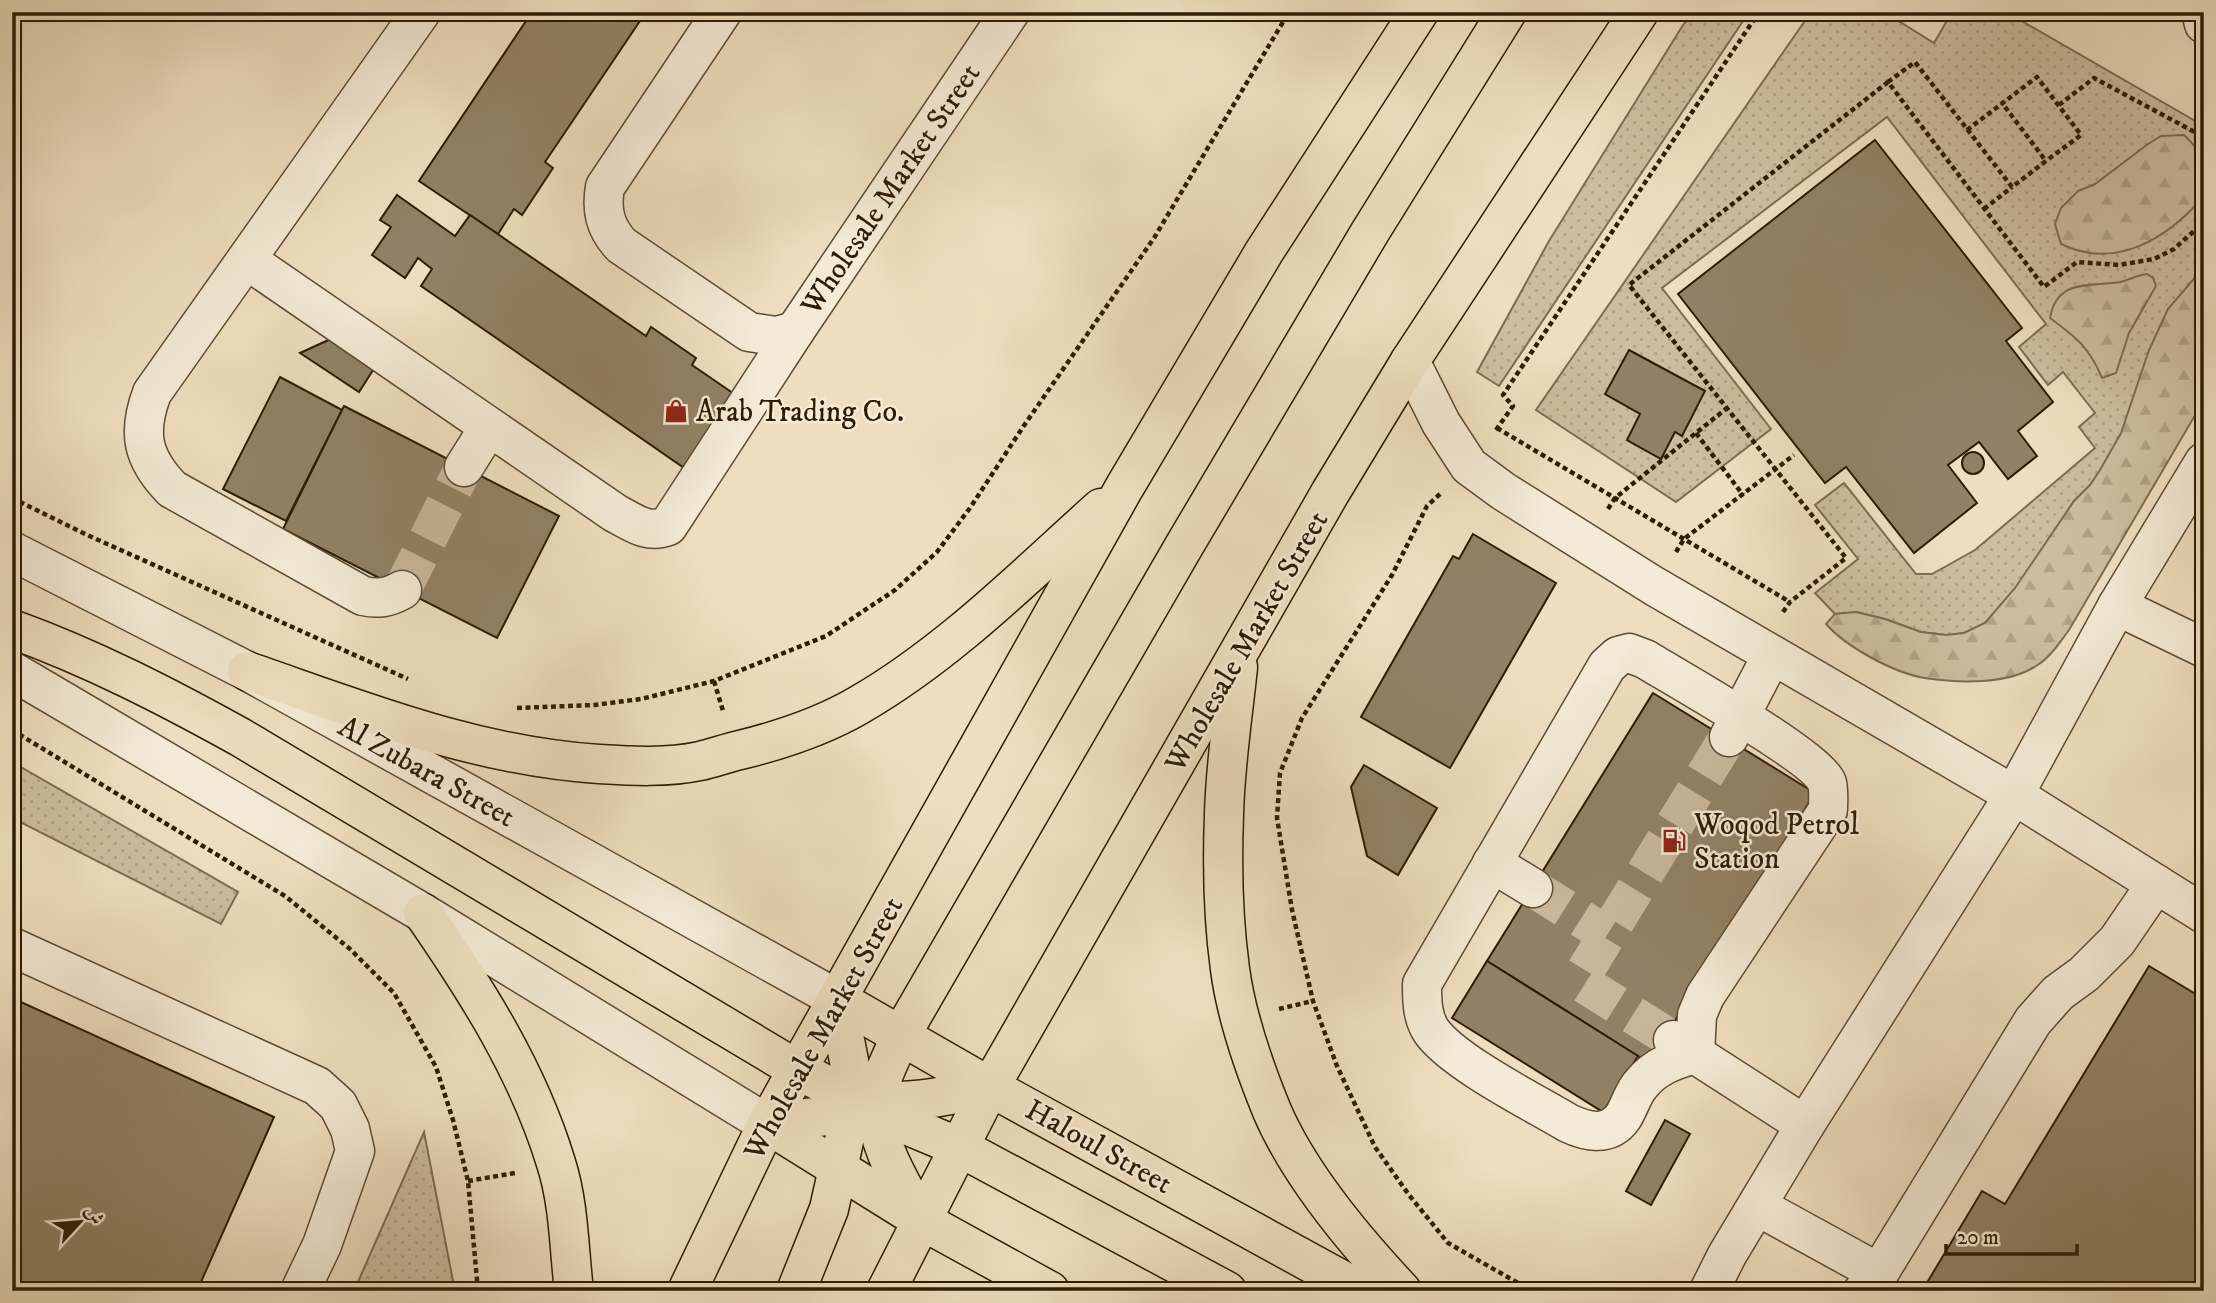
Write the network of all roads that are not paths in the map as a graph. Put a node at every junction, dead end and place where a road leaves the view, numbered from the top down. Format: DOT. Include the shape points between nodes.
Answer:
graph roads {
  1 [pos="421,12"];
  2 [pos="722,12"];
  3 [pos="1010,12"];
  4 [pos="1419,12"];
  5 [pos="1507,12"];
  6 [pos="1639,12"];
  7 [pos="2201,12"];
  8 [pos="2204,24"];
  9 [pos="247,260"];
  10 [pos="795,331"];
  11 [pos="1410,361"];
  12 [pos="489,427"];
  13 [pos="2204,463"];
  14 [pos="464,467"];
  15 [pos="1124,488"];
  16 [pos="12,551"];
  17 [pos="402,590"];
  18 [pos="2117,606"];
  19 [pos="12,629"];
  20 [pos="2204,648"];
  21 [pos="1765,651"];
  22 [pos="1240,653"];
  23 [pos="12,671"];
  24 [pos="247,671"];
  25 [pos="1734,728"];
  26 [pos="2014,795"];
  27 [pos="1492,863"];
  28 [pos="2156,884"];
  29 [pos="1533,888"];
  30 [pos="423,913"];
  31 [pos="2204,914"];
  32 [pos="12,947"];
  33 [pos="837,999"];
  34 [pos="901,1035"];
  35 [pos="1680,1045"];
  36 [pos="799,1070"];
  37 [pos="990,1087"];
  38 [pos="864,1107"];
  39 [pos="767,1124"];
  40 [pos="1805,1125"];
  41 [pos="959,1147"];
  42 [pos="839,1171"];
  43 [pos="1756,1206"];
  44 [pos="921,1220"];
  45 [pos="1871,1282"];
  46 [pos="300,1291"];
  47 [pos="573,1291"];
  48 [pos="687,1291"];
  49 [pos="796,1291"];
  50 [pos="886,1291"];
  51 [pos="1050,1291"];
  52 [pos="1227,1291"];
  53 [pos="1362,1291"];
  54 [pos="1402,1291"];
  55 [pos="1709,1291"];
  1 -- 9 [label="street"];
  2 -- 10 [label="street, Wholesale Market Street" via="605,187 604,218 621,246 737,325 762,336"];
  3 -- 10 [label="street, Wholesale Market Street"];
  4 -- 15 [label="main road, Wholesale Market Street" via="1264,252"];
  5 -- 34 [label="main road" via="1342,278"];
  6 -- 11 [label="main road, Wholesale Market Street"];
  7 -- 8 [label="street"];
  9 -- 12 [label="street, Wholesale Market Street"];
  9 -- 17 [label="street" via="152,393 144,413 147,454 172,489 363,596 377,599"];
  10 -- 12 [label="street, Wholesale Market Street" via="668,526 657,530 647,530 615,513"];
  11 -- 21 [label="street" via="1469,466 1585,544"];
  11 -- 22 [label="main road, Wholesale Market Street"];
  12 -- 14 [label="street"];
  13 -- 18 [label="street"];
  15 -- 24 [label="main road" via="929,659 858,706 780,740 699,761 633,766 512,754 422,732"];
  15 -- 33 [label="main road, Wholesale Market Street"];
  16 -- 24 [label="street, Al Zubara Street"];
  18 -- 20 [label="street"];
  18 -- 26 [label="street"];
  19 -- 36 [label="main road" via="148,687 240,737"];
  21 -- 25 [label="street"];
  21 -- 26 [label="street"];
  22 -- 37 [label="main road, Wholesale Market Street"];
  22 -- 54 [label="main road" via="1224,827 1224,895 1230,969 1240,1018 1273,1112 1310,1177"];
  23 -- 30 [label="street"];
  24 -- 33 [label="street, Al Zubara Street"];
  25 -- 27 [label="street" via="1645,659 1629,653 1618,656 1607,666"];
  25 -- 35 [label="street" via="1812,764 1827,783 1828,810 1705,996"];
  26 -- 28 [label="street"];
  26 -- 40 [label="street"];
  27 -- 29 [label="street"];
  27 -- 35 [label="street" via="1422,984 1422,1006 1431,1031 1449,1049 1568,1123 1599,1132 1623,1117 1640,1084"];
  28 -- 31 [label="street"];
  28 -- 45 [label="street" via="2117,941 2033,1021"];
  30 -- 39 [label="street"];
  30 -- 47 [label="main road" via="472,984 539,1115 557,1165"];
  32 -- 46 [label="street" via="317,1086 338,1105 355,1151 322,1245"];
  33 -- 34 [label="main road, Haloul Street"];
  33 -- 36 [label="main road, Wholesale Market Street"];
  33 -- 38 [label="main road"];
  34 -- 37 [label="main road, Haloul Street"];
  34 -- 38 [label="main road"];
  35 -- 40 [label="street"];
  36 -- 38 [label="main road"];
  36 -- 39 [label="main road, Wholesale Market Street"];
  37 -- 38 [label="main road"];
  37 -- 41 [label="main road, Wholesale Market Street"];
  37 -- 53 [label="main road, Haloul Street"];
  38 -- 39 [label="main road"];
  38 -- 41 [label="main road"];
  38 -- 42 [label="main road"];
  38 -- 44 [label="main road"];
  39 -- 42 [label="main road"];
  39 -- 48 [label="main road, Wholesale Market Street"];
  40 -- 43 [label="street"];
  41 -- 44 [label="main road, Wholesale Market Street"];
  41 -- 52 [label="main road"];
  42 -- 44 [label="main road"];
  42 -- 49 [label="main road"];
  43 -- 45 [label="street"];
  43 -- 55 [label="street"];
  44 -- 50 [label="main road, Wholesale Market Street"];
  44 -- 51 [label="main road"];
}
